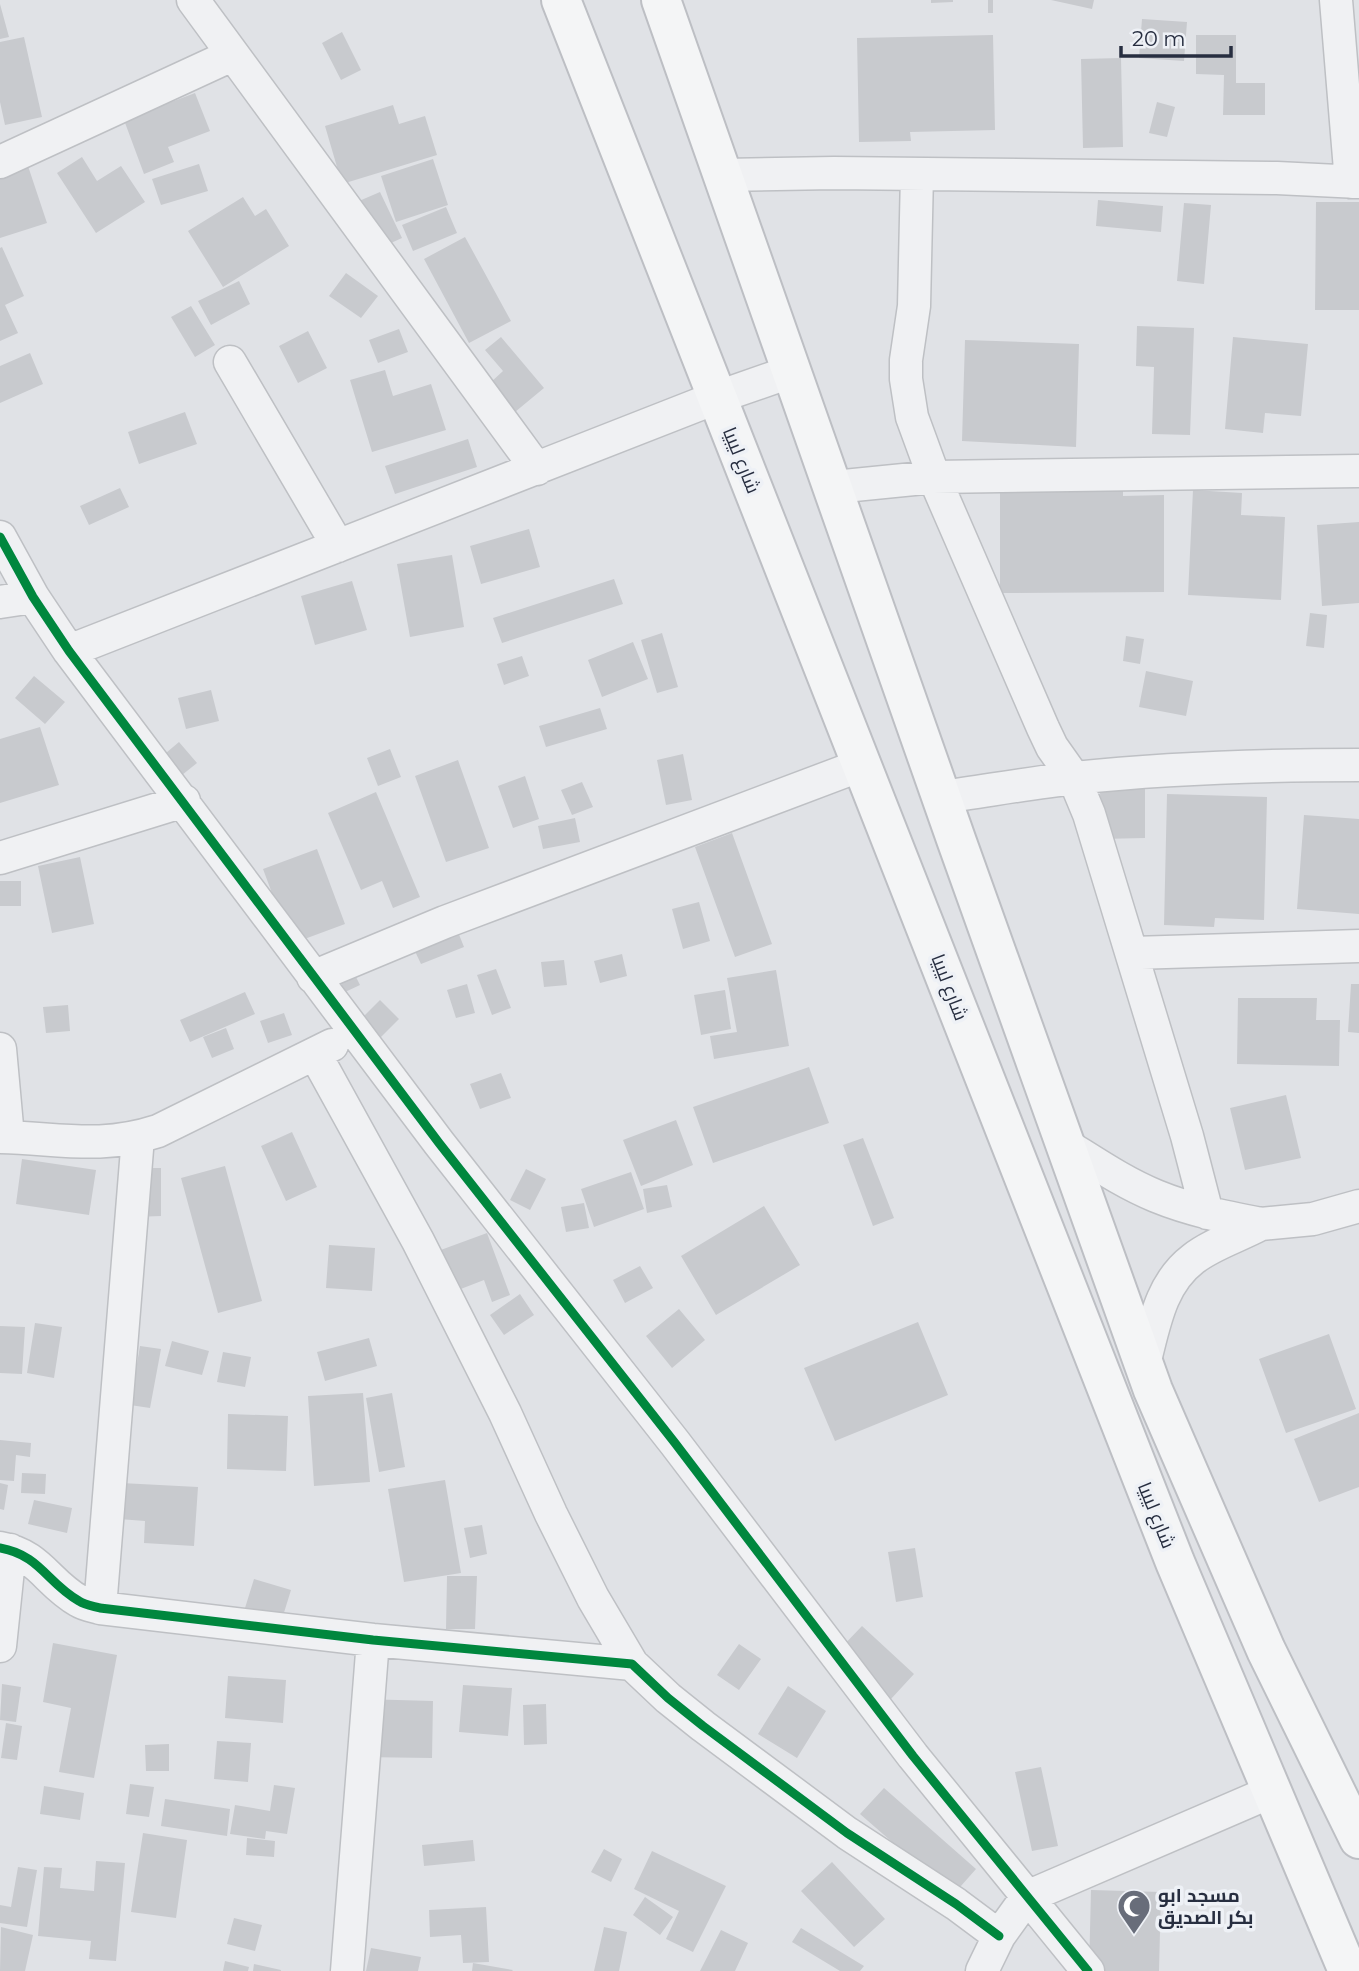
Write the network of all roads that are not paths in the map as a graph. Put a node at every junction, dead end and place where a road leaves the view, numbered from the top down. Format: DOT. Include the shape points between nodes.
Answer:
graph roads {
  1 [pos="193,0"];
  2 [pos="561,0"];
  3 [pos="662,0"];
  4 [pos="1336,0"];
  5 [pos="232,55"];
  6 [pos="0,162"];
  7 [pos="917,174"];
  8 [pos="724,175"];
  9 [pos="1355,182"];
  10 [pos="230,362"];
  11 [pos="793,371"];
  12 [pos="718,397"];
  13 [pos="537,470"];
  14 [pos="1359,471"];
  15 [pos="934,477"];
  16 [pos="834,487"];
  17 [pos="0,537"];
  18 [pos="338,546"];
  19 [pos="33,597"];
  20 [pos="0,602"];
  21 [pos="69,651"];
  22 [pos="863,764"];
  23 [pos="1359,765"];
  24 [pos="1074,778"];
  25 [pos="942,797"];
  26 [pos="184,801"];
  27 [pos="0,858"];
  28 [pos="1359,946"];
  29 [pos="1133,953"];
  30 [pos="313,977"];
  31 [pos="354,1032"];
  32 [pos="0,1049"];
  33 [pos="315,1054"];
  34 [pos="4,1137"];
  35 [pos="138,1138"];
  36 [pos="1066,1145"];
  37 [pos="1359,1206"];
  38 [pos="1206,1213"];
  39 [pos="1261,1224"];
  40 [pos="1144,1364"];
  41 [pos="5,1548"];
  42 [pos="100,1608"];
  43 [pos="373,1640"];
  44 [pos="0,1646"];
  45 [pos="632,1664"];
  46 [pos="1273,1791"];
  47 [pos="1359,1839"];
  48 [pos="1027,1897"];
  49 [pos="999,1936"];
  50 [pos="347,1971"];
  51 [pos="982,1971"];
  52 [pos="1088,1971"];
  53 [pos="1348,1971"];
  1 -- 5 [label="street"];
  2 -- 12 [label="main road, شارع ليبيا"];
  3 -- 8 [label="main road"];
  4 -- 9 [label="street"];
  5 -- 6 [label="street"];
  5 -- 13 [label="street"];
  7 -- 8 [label="street"];
  7 -- 9 [label="street"];
  7 -- 15 [label="street" via="915,288 906,379 915,426"];
  8 -- 11 [label="main road"];
  10 -- 18 [label="street"];
  11 -- 12 [label="street"];
  11 -- 16 [label="main road"];
  12 -- 13 [label="street"];
  12 -- 22 [label="main road, شارع ليبيا"];
  13 -- 18 [label="street"];
  14 -- 15 [label="street"];
  15 -- 16 [label="street"];
  15 -- 24 [label="street" via="1043,728"];
  16 -- 25 [label="main road"];
  17 -- 19 [label="street"];
  18 -- 21 [label="street"];
  19 -- 20 [label="street"];
  19 -- 21 [label="street"];
  21 -- 26 [label="street"];
  22 -- 30 [label="street" via="445,922"];
  22 -- 46 [label="main road, شارع ليبيا" via="1170,1549"];
  23 -- 24 [label="street" via="1209,768"];
  24 -- 25 [label="street"];
  24 -- 29 [label="street"];
  25 -- 36 [label="main road"];
  26 -- 27 [label="street"];
  26 -- 30 [label="street"];
  28 -- 29 [label="street"];
  29 -- 38 [label="street"];
  30 -- 31 [label="street"];
  31 -- 33 [label="street"];
  31 -- 48 [label="street"];
  32 -- 34 [label="street"];
  33 -- 35 [label="street"];
  33 -- 45 [label="street" via="418,1241 593,1598"];
  34 -- 35 [label="street" via="87,1143"];
  35 -- 42 [label="street"];
  36 -- 38 [label="street" via="1155,1196"];
  36 -- 40 [label="main road"];
  37 -- 39 [label="street" via="1313,1219"];
  38 -- 39 [label="street"];
  39 -- 40 [label="street" via="1194,1258 1178,1273 1168,1286"];
  40 -- 47 [label="main road" via="1266,1650"];
  41 -- 42 [label="street" via="28,1557 81,1603"];
  41 -- 44 [label="street"];
  42 -- 43 [label="street"];
  43 -- 45 [label="street"];
  43 -- 50 [label="street"];
  45 -- 49 [label="street" via="686,1712 847,1833"];
  46 -- 48 [label="street"];
  46 -- 53 [label="main road, شارع ليبيا"];
  48 -- 49 [label="street"];
  48 -- 52 [label="street"];
  49 -- 51 [label="street"];
}
